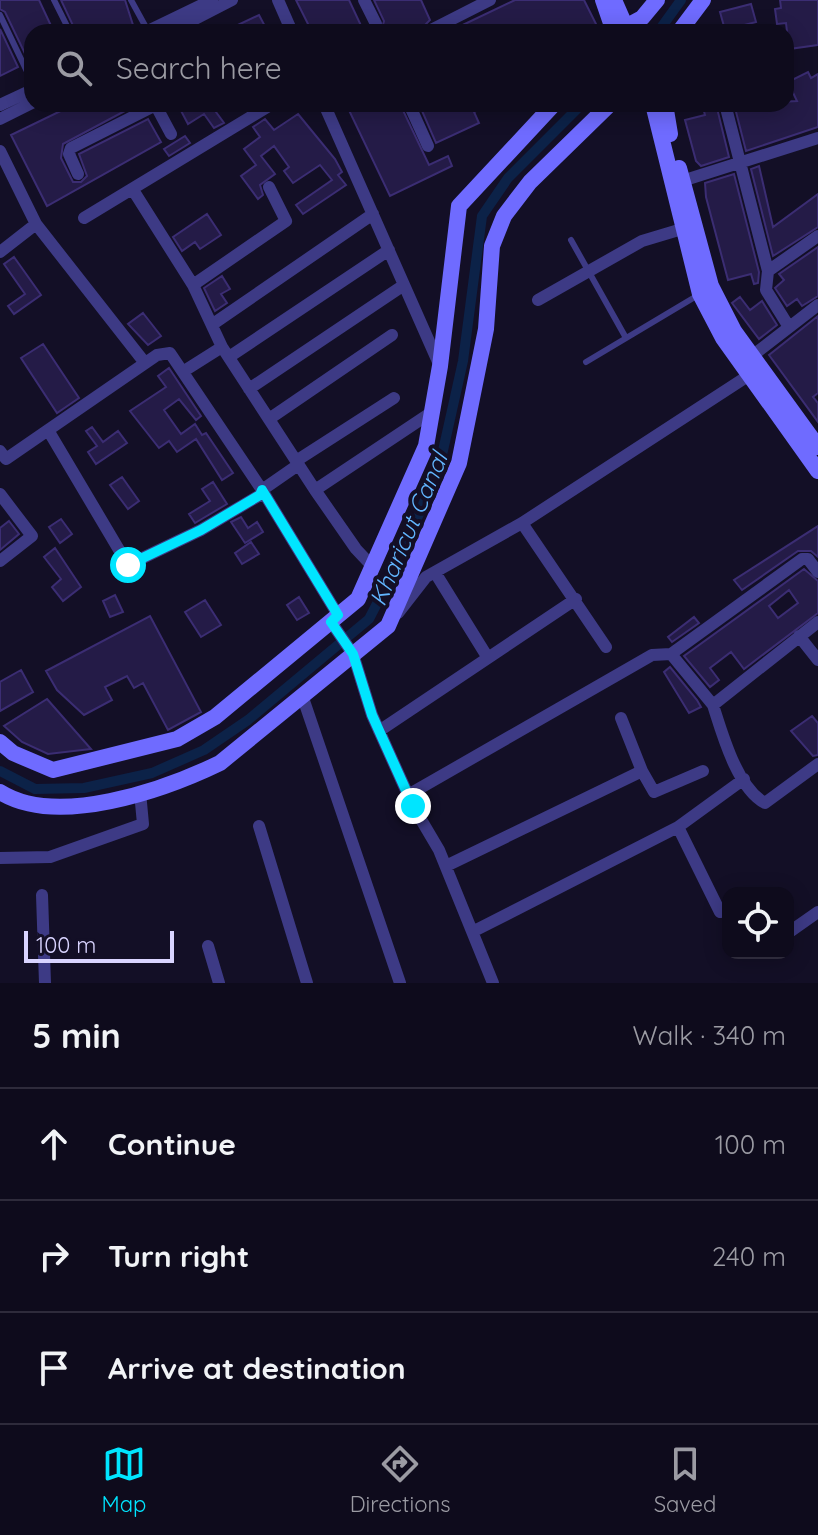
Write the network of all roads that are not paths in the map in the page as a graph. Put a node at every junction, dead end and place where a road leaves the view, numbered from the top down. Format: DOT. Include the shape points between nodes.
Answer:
graph roads {
  1 [pos="54,0"];
  2 [pos="131,0"];
  3 [pos="232,0"];
  4 [pos="278,0"];
  5 [pos="364,0"];
  6 [pos="490,0"];
  7 [pos="603,0"];
  8 [pos="614,0"];
  9 [pos="657,0"];
  10 [pos="703,0"];
  11 [pos="206,1"];
  12 [pos="0,15"];
  13 [pos="66,24"];
  14 [pos="143,24"];
  15 [pos="162,24"];
  16 [pos="186,24"];
  17 [pos="288,24"];
  18 [pos="376,24"];
  19 [pos="443,24"];
  20 [pos="618,24"];
  21 [pos="620,24"];
  22 [pos="632,24"];
  23 [pos="685,24"];
  24 [pos="24,65"];
  25 [pos="24,94"];
  26 [pos="0,105"];
  27 [pos="24,107"];
  28 [pos="141,112"];
  29 [pos="160,112"];
  30 [pos="259,112"];
  31 [pos="328,112"];
  32 [pos="413,112"];
  33 [pos="547,112"];
  34 [pos="602,112"];
  35 [pos="655,112"];
  36 [pos="667,112"];
  37 [pos="727,112"];
  38 [pos="0,119"];
  39 [pos="171,134"];
  40 [pos="818,138"];
  41 [pos="428,146"];
  42 [pos="0,151"];
  43 [pos="741,164"];
  44 [pos="78,174"];
  45 [pos="682,181"];
  46 [pos="269,187"];
  47 [pos="133,190"];
  48 [pos="373,214"];
  49 [pos="84,218"];
  50 [pos="36,224"];
  51 [pos="688,227"];
  52 [pos="818,236"];
  53 [pos="571,240"];
  54 [pos="389,250"];
  55 [pos="0,252"];
  56 [pos="768,271"];
  57 [pos="588,272"];
  58 [pos="193,285"];
  59 [pos="404,285"];
  60 [pos="700,294"];
  61 [pos="538,300"];
  62 [pos="818,305"];
  63 [pos="213,324"];
  64 [pos="789,327"];
  65 [pos="392,335"];
  66 [pos="626,338"];
  67 [pos="226,352"];
  68 [pos="586,362"];
  69 [pos="145,363"];
  70 [pos="440,366"];
  71 [pos="754,366"];
  72 [pos="184,371"];
  73 [pos="249,389"];
  74 [pos="394,398"];
  75 [pos="432,412"];
  76 [pos="269,419"];
  77 [pos="48,430"];
  78 [pos="818,447"];
  79 [pos="2,458"];
  80 [pos="297,463"];
  81 [pos="818,471"];
  82 [pos="262,490"];
  83 [pos="315,490"];
  84 [pos="0,494"];
  85 [pos="522,523"];
  86 [pos="0,561"];
  87 [pos="372,566"];
  88 [pos="818,572"];
  89 [pos="436,574"];
  90 [pos="576,599"];
  91 [pos="333,620"];
  92 [pos="818,622"];
  93 [pos="388,626"];
  94 [pos="799,636"];
  95 [pos="606,647"];
  96 [pos="352,653"];
  97 [pos="671,654"];
  98 [pos="488,658"];
  99 [pos="818,660"];
  100 [pos="303,698"];
  101 [pos="713,705"];
  102 [pos="621,718"];
  103 [pos="379,731"];
  104 [pos="0,742"];
  105 [pos="818,764"];
  106 [pos="642,771"];
  107 [pos="703,771"];
  108 [pos="744,779"];
  109 [pos="0,792"];
  110 [pos="140,792"];
  111 [pos="408,795"];
  112 [pos="259,826"];
  113 [pos="678,827"];
  114 [pos="0,858"];
  115 [pos="446,866"];
  116 [pos="42,895"];
  117 [pos="720,912"];
  118 [pos="818,912"];
  119 [pos="794,929"];
  120 [pos="474,931"];
  121 [pos="208,946"];
  122 [pos="45,983"];
  123 [pos="219,983"];
  124 [pos="307,983"];
  125 [pos="400,983"];
  126 [pos="493,983"];
  1 -- 13 [label="lane"];
  2 -- 14 [label="lane"];
  3 -- 16 [label="street"];
  4 -- 17 [label="street"];
  5 -- 18 [label="street"];
  6 -- 19 [label="street"];
  7 -- 20 [label="street"];
  8 -- 21 [label="street"];
  9 -- 22 [label="street"];
  10 -- 23 [label="street"];
  11 -- 15 [label="street"];
  12 -- 24 [label="lane"];
  25 -- 26 [label="street"];
  27 -- 38 [label="street"];
  28 -- 44 [label="street" via="71,148"];
  29 -- 39 [label="street"];
  30 -- 47 [label="street"];
  31 -- 48 [label="street"];
  32 -- 41 [label="street"];
  33 -- 70 [label="street" via="459,206"];
  34 -- 93 [label="street" via="530,182 504,216 492,246 486,329 459,463"];
  35 -- 51 [label="street"];
  36 -- 45 [label="street"];
  37 -- 43 [label="street"];
  40 -- 43 [label="street"];
  42 -- 50 [label="street"];
  43 -- 45 [label="street"];
  43 -- 56 [label="street"];
  45 -- 51 [label="street"];
  46 -- 58 [label="street" via="286,221"];
  47 -- 49 [label="street"];
  47 -- 58 [label="street"];
  48 -- 54 [label="street"];
  48 -- 63 [label="street"];
  50 -- 55 [label="street"];
  50 -- 69 [label="street"];
  51 -- 57 [label="street" via="642,241"];
  51 -- 60 [label="street"];
  51 -- 71 [label="street" via="711,286"];
  52 -- 56 [label="street"];
  53 -- 57 [label="lane"];
  54 -- 59 [label="street"];
  54 -- 67 [label="street"];
  56 -- 64 [label="street" via="766,290"];
  57 -- 61 [label="street"];
  57 -- 66 [label="lane"];
  58 -- 63 [label="street"];
  59 -- 70 [label="street"];
  59 -- 73 [label="street"];
  60 -- 66 [label="lane"];
  60 -- 71 [label="street" via="723,338"];
  62 -- 64 [label="street"];
  63 -- 67 [label="street"];
  64 -- 71 [label="street"];
  65 -- 76 [label="street"];
  66 -- 68 [label="lane"];
  67 -- 72 [label="street"];
  67 -- 73 [label="street"];
  69 -- 72 [label="street" via="165,351"];
  69 -- 77 [label="street"];
  70 -- 75 [label="street"];
  71 -- 78 [label="street"];
  71 -- 81 [label="street"];
  71 -- 85 [label="street"];
  72 -- 82 [label="street"];
  73 -- 76 [label="street"];
  74 -- 80 [label="street"];
  75 -- 83 [label="street"];
  75 -- 87 [label="street" via="426,446"];
  76 -- 80 [label="street"];
  77 -- 79 [label="street"];
  77 -- 82 [label="street" via="128,565 201,530"];
  80 -- 82 [label="street"];
  80 -- 83 [label="street"];
  82 -- 91 [label="street"];
  83 -- 87 [label="street"];
  84 -- 86 [label="street" via="32,536"];
  85 -- 89 [label="street"];
  85 -- 90 [label="street"];
  87 -- 91 [label="street" via="358,599"];
  88 -- 97 [label="street" via="802,559"];
  89 -- 93 [label="street" via="426,577"];
  89 -- 98 [label="street"];
  90 -- 95 [label="street"];
  90 -- 98 [label="street"];
  91 -- 96 [label="street"];
  91 -- 104 [label="street" via="215,717 177,739 53,770"];
  92 -- 94 [label="street"];
  93 -- 96 [label="street"];
  94 -- 99 [label="street"];
  94 -- 101 [label="street"];
  96 -- 100 [label="street"];
  96 -- 103 [label="street"];
  97 -- 101 [label="street"];
  97 -- 111 [label="street" via="652,655"];
  98 -- 103 [label="street"];
  100 -- 110 [label="street" via="220,763"];
  100 -- 125 [label="street"];
  101 -- 108 [label="street"];
  102 -- 106 [label="street"];
  103 -- 111 [label="street"];
  105 -- 108 [label="street" via="765,803"];
  106 -- 107 [label="street" via="654,792"];
  106 -- 115 [label="street"];
  108 -- 113 [label="street"];
  109 -- 110 [label="street" via="43,807 99,804"];
  110 -- 114 [label="street" via="143,824 50,857"];
  111 -- 115 [label="street"];
  112 -- 124 [label="street"];
  113 -- 117 [label="street"];
  113 -- 120 [label="street"];
  115 -- 120 [label="street"];
  116 -- 122 [label="street"];
  118 -- 119 [label="street"];
  120 -- 126 [label="street"];
  121 -- 123 [label="street"];
}
